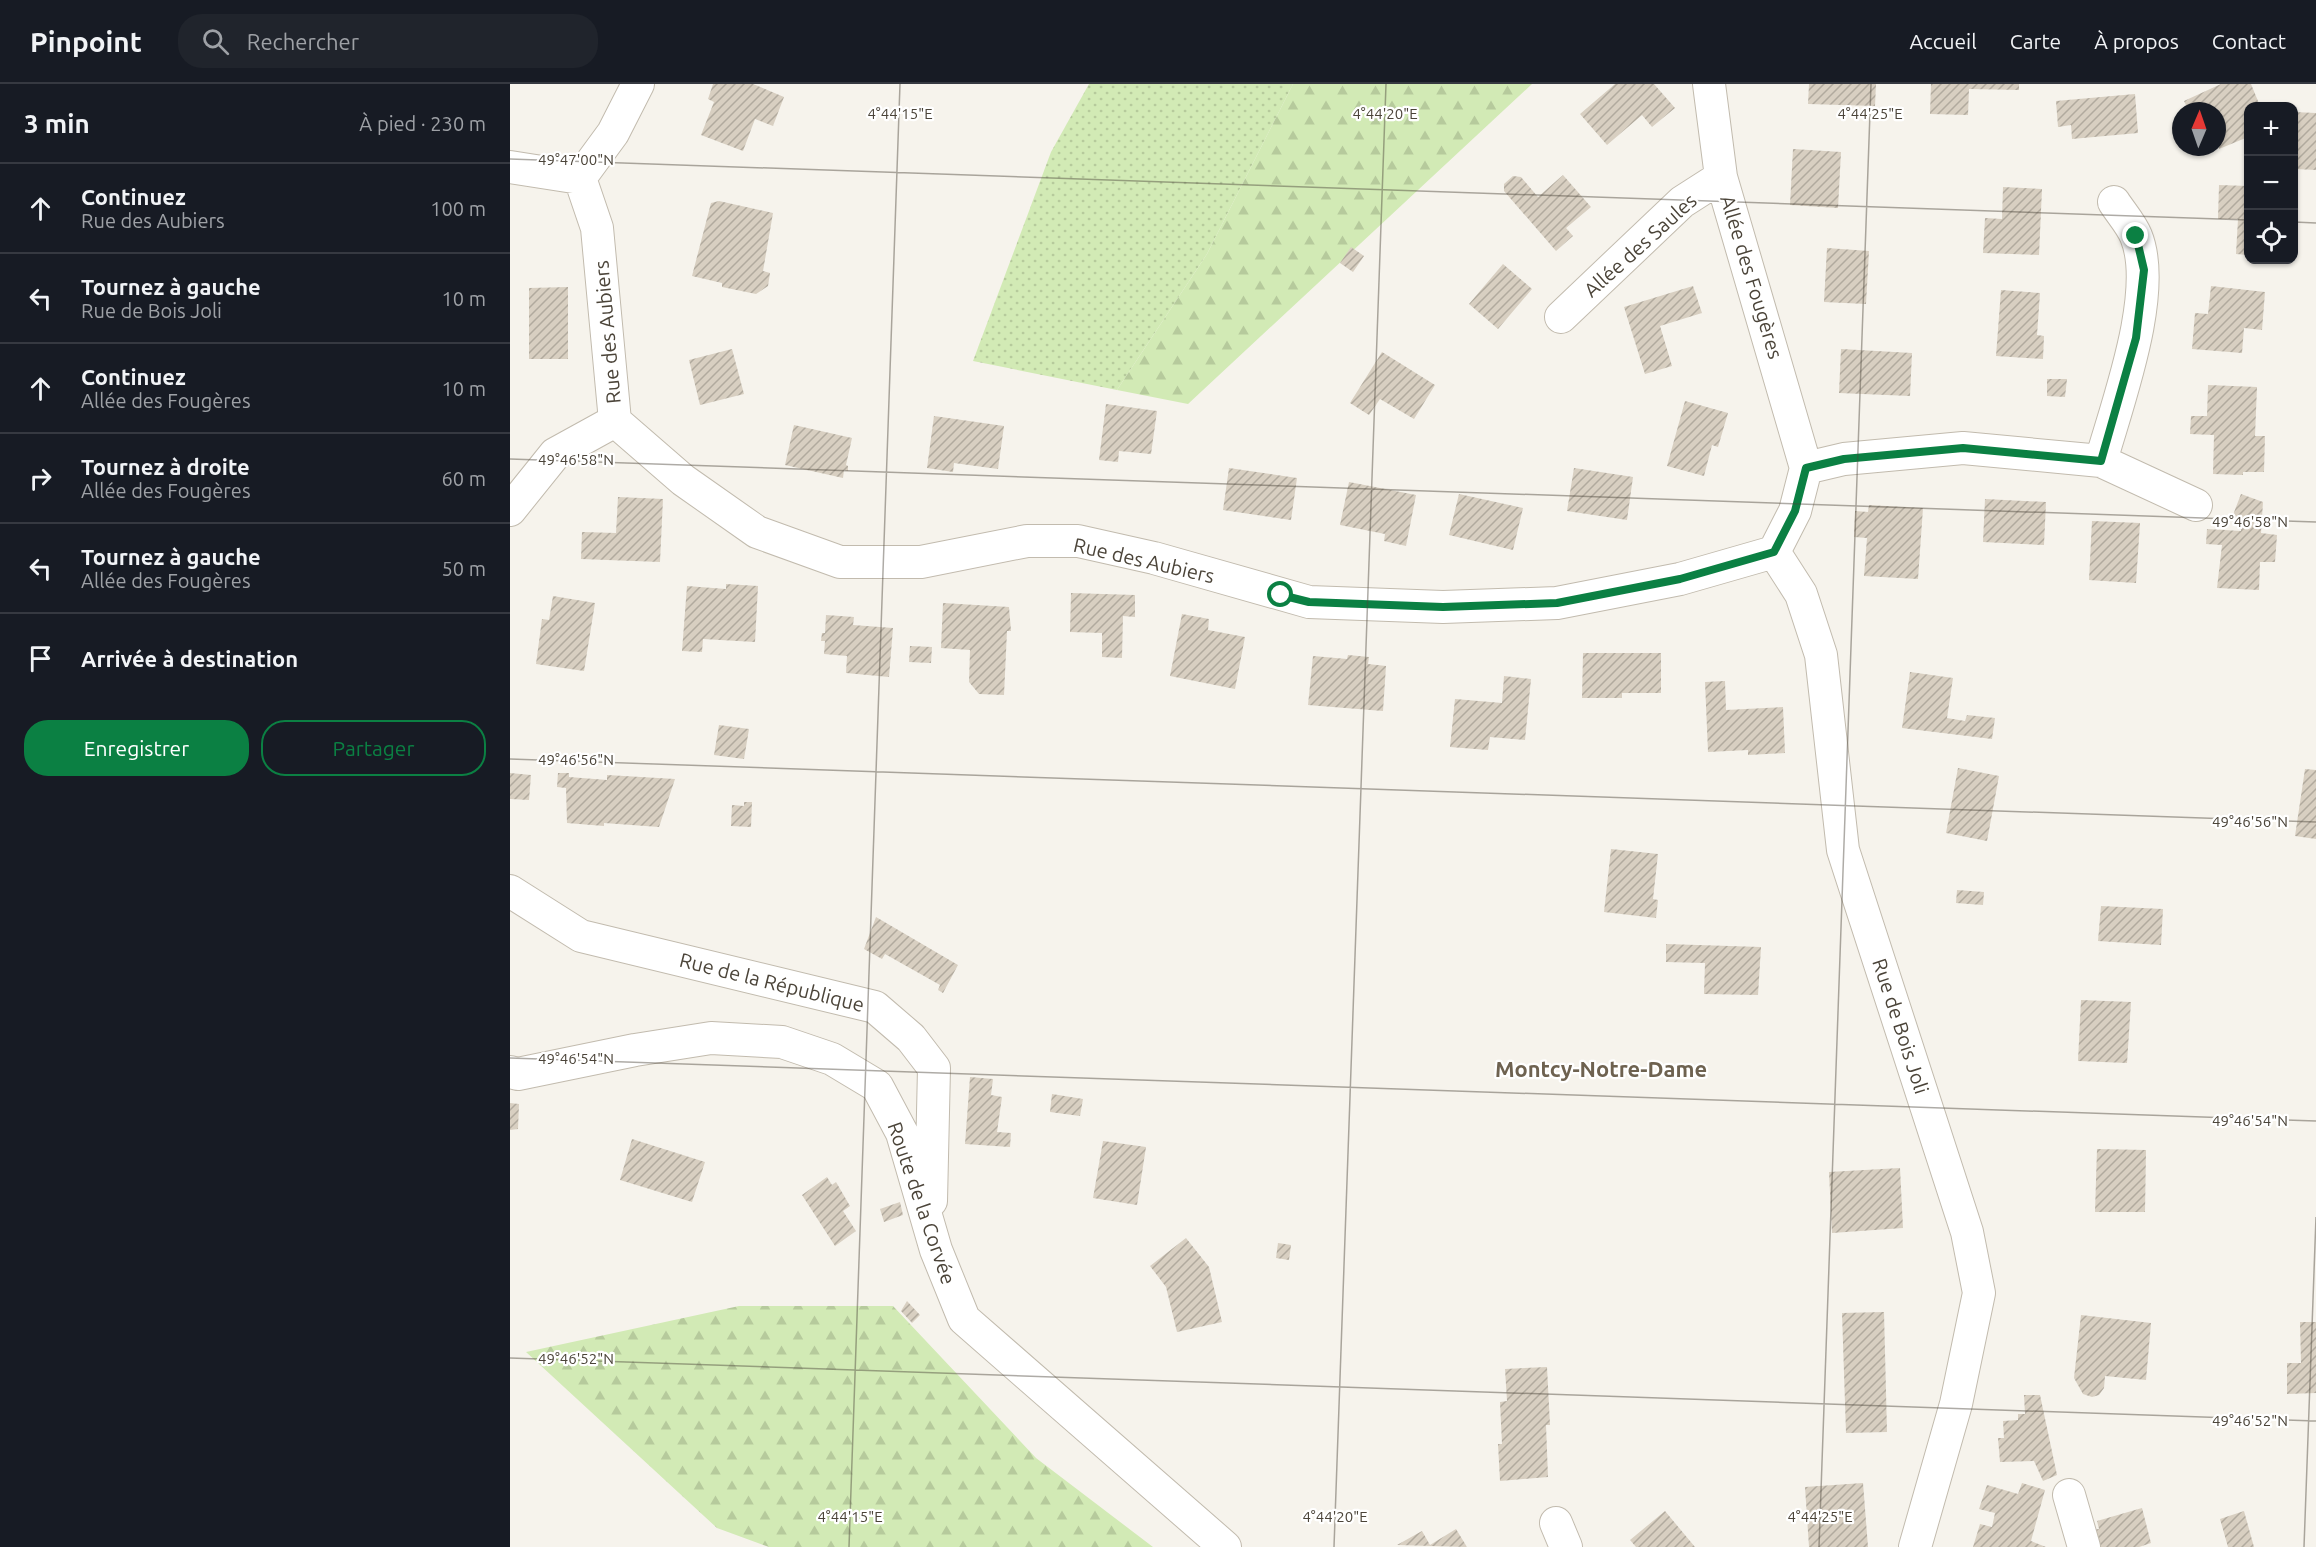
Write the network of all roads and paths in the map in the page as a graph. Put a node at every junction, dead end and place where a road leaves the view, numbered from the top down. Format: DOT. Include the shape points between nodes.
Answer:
graph roads {
  1 [pos="638,84"];
  2 [pos="1709,84"];
  3 [pos="510,167"];
  4 [pos="1721,177"];
  5 [pos="580,178"];
  6 [pos="2114,202"];
  7 [pos="1561,317"];
  8 [pos="615,421"];
  9 [pos="2101,461"];
  10 [pos="1806,468"];
  11 [pos="2196,506"];
  12 [pos="510,510"];
  13 [pos="1774,552"];
  14 [pos="510,891"];
  15 [pos="510,1072"];
  16 [pos="930,1229"];
  17 [pos="2069,1495"];
  18 [pos="1225,1547"];
  19 [pos="1915,1547"];
  20 [pos="2084,1547"];
  1 -- 5 [label="street" via="613,133"];
  2 -- 4 [label="street, Allée des Fougères"];
  3 -- 5 [label="street"];
  4 -- 7 [label="street, Allée des Saules" via="1682,202"];
  4 -- 10 [label="street, Allée des Fougères"];
  5 -- 8 [label="street, Rue des Aubiers" via="597,228"];
  6 -- 9 [label="street" via="2136,236 2144,270 2136,338"];
  8 -- 12 [label="street" via="555,454"];
  8 -- 13 [label="street, Rue des Aubiers" via="683,480 757,532 840,562 921,562 1027,541 1078,541 1309,602 1443,607 1557,603 1680,579"];
  9 -- 10 [label="street" via="1963,448 1844,459"];
  9 -- 11 [label="street"];
  10 -- 13 [label="street" via="1795,511"];
  13 -- 19 [label="street, Rue de Bois Joli" via="1801,594 1821,655 1843,850 1967,1232 1979,1293 1956,1404"];
  14 -- 16 [label="street, Rue de la République" via="581,936 874,1007 911,1038 934,1068"];
  15 -- 16 [label="street, Route de la Corvée" via="518,1074 711,1038 782,1042 832,1059 877,1086 902,1133"];
  16 -- 18 [label="street, Route de la Corvée" via="963,1319"];
  17 -- 20 [label="street"];
}
